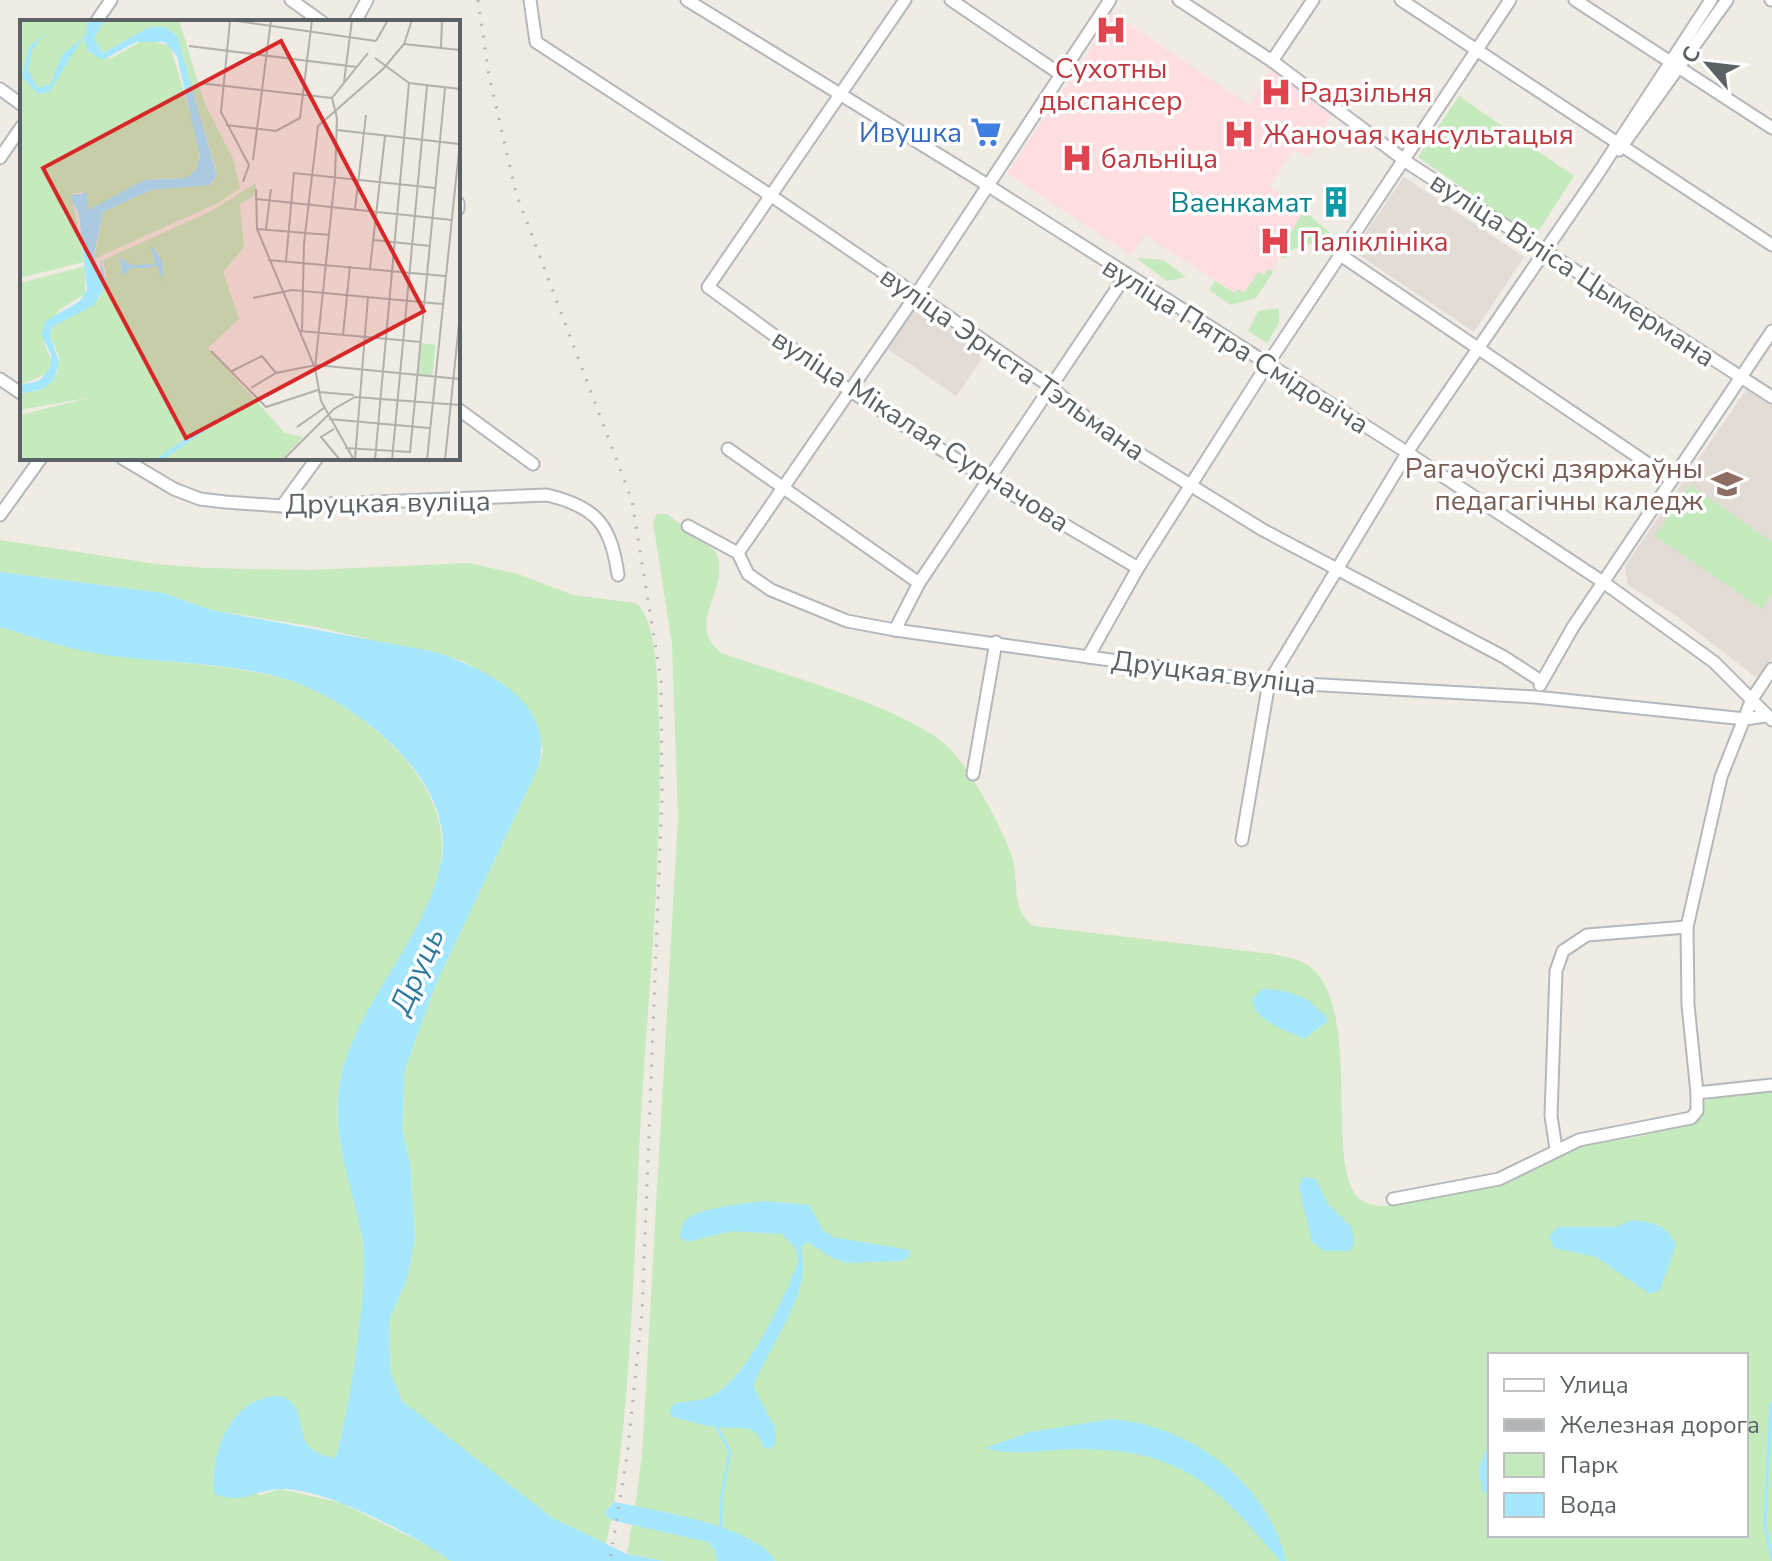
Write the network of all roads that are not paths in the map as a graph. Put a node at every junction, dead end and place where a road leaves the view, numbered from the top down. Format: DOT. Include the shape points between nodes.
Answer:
graph roads {
  1 [pos="111,0"];
  2 [pos="291,0"];
  3 [pos="367,0"];
  4 [pos="530,0"];
  5 [pos="687,0"];
  6 [pos="905,0"];
  7 [pos="951,0"];
  8 [pos="1110,0"];
  9 [pos="1179,0"];
  10 [pos="1313,0"];
  11 [pos="1401,0"];
  12 [pos="1510,0"];
  13 [pos="1575,0"];
  14 [pos="1711,0"];
  15 [pos="1727,0"];
  16 [pos="97,20"];
  17 [pos="319,20"];
  18 [pos="356,20"];
  19 [pos="1475,50"];
  20 [pos="1272,61"];
  21 [pos="1675,64"];
  22 [pos="1060,74"];
  23 [pos="0,89"];
  24 [pos="840,92"];
  25 [pos="20,104"];
  26 [pos="1772,128"];
  27 [pos="20,129"];
  28 [pos="1619,144"];
  29 [pos="1403,157"];
  30 [pos="0,158"];
  31 [pos="987,185"];
  32 [pos="770,195"];
  33 [pos="1772,245"];
  34 [pos="1546,250"];
  35 [pos="1339,254"];
  36 [pos="1126,275"];
  37 [pos="916,295"];
  38 [pos="1772,331"];
  39 [pos="1479,348"];
  40 [pos="1267,365"];
  41 [pos="1742,377"];
  42 [pos="0,379"];
  43 [pos="1051,387"];
  44 [pos="849,390"];
  45 [pos="20,393"];
  46 [pos="1772,397"];
  47 [pos="460,410"];
  48 [pos="728,449"];
  49 [pos="1408,453"];
  50 [pos="40,460"];
  51 [pos="126,460"];
  52 [pos="316,460"];
  53 [pos="533,464"];
  54 [pos="1672,480"];
  55 [pos="301,481"];
  56 [pos="990,481"];
  57 [pos="783,485"];
  58 [pos="1192,486"];
  59 [pos="310,505"];
  60 [pos="282,506"];
  61 [pos="0,515"];
  62 [pos="688,526"];
  63 [pos="738,553"];
  64 [pos="1337,567"];
  65 [pos="1138,568"];
  66 [pos="618,575"];
  67 [pos="1603,582"];
  68 [pos="919,583"];
  69 [pos="895,630"];
  70 [pos="996,642"];
  71 [pos="1088,657"];
  72 [pos="1772,669"];
  73 [pos="1541,681"];
  74 [pos="1269,682"];
  75 [pos="1535,697"];
  76 [pos="1752,699"];
  77 [pos="1769,718"];
  78 [pos="1745,719"];
  79 [pos="973,774"];
  80 [pos="1242,840"];
  81 [pos="1687,927"];
  82 [pos="1772,1085"];
  83 [pos="1697,1093"];
  84 [pos="1556,1149"];
  85 [pos="1393,1199"];
  1 -- 16 [label="street"];
  2 -- 17 [label="street"];
  3 -- 18 [label="street"];
  4 -- 32 [label="street, вуліца Эрнста Тэльмана" via="536,42"];
  5 -- 24 [label="street, вуліца Пятра Смідовіча"];
  6 -- 24 [label="street"];
  7 -- 22 [label="street"];
  8 -- 22 [label="street"];
  9 -- 20 [label="street, вуліца Віліса Цымермана"];
  10 -- 20 [label="street"];
  11 -- 19 [label="street"];
  12 -- 19 [label="street"];
  13 -- 21 [label="street"];
  14 -- 21 [label="street"];
  15 -- 21 [label="street"];
  19 -- 28 [label="street"];
  19 -- 29 [label="street"];
  20 -- 29 [label="street, вуліца Віліса Цымермана"];
  21 -- 26 [label="street"];
  21 -- 28 [label="street"];
  22 -- 31 [label="street"];
  23 -- 25 [label="street"];
  24 -- 31 [label="street, вуліца Пятра Смідовіча"];
  24 -- 32 [label="street"];
  27 -- 30 [label="street"];
  28 -- 33 [label="street"];
  28 -- 34 [label="street"];
  29 -- 34 [label="street, вуліца Віліса Цымермана" via="1532,246"];
  29 -- 35 [label="street"];
  31 -- 36 [label="street, вуліца Пятра Смідовіча"];
  31 -- 37 [label="street"];
  32 -- 37 [label="street, вуліца Эрнста Тэльмана"];
  32 -- 44 [label="street, вуліца Мікалая Сурначова" via="708,287"];
  34 -- 39 [label="street"];
  34 -- 41 [label="street, вуліца Віліса Цымермана"];
  35 -- 39 [label="street"];
  35 -- 40 [label="street"];
  36 -- 40 [label="street, вуліца Пятра Смідовіча"];
  36 -- 43 [label="street"];
  37 -- 43 [label="street, вуліца Эрнста Тэльмана"];
  37 -- 44 [label="street"];
  38 -- 41 [label="street"];
  39 -- 49 [label="street"];
  39 -- 54 [label="street"];
  40 -- 49 [label="street, вуліца Пятра Смідовіча"];
  40 -- 58 [label="street"];
  41 -- 46 [label="street, вуліца Віліса Цымермана"];
  41 -- 54 [label="street"];
  42 -- 45 [label="street"];
  43 -- 56 [label="street"];
  43 -- 58 [label="street, вуліца Эрнста Тэльмана" via="1098,428"];
  44 -- 56 [label="street, вуліца Мікалая Сурначова"];
  44 -- 57 [label="street"];
  47 -- 53 [label="street"];
  48 -- 57 [label="street"];
  49 -- 64 [label="street"];
  49 -- 67 [label="street, вуліца Пятра Смідовіча"];
  50 -- 61 [label="street"];
  51 -- 60 [label="street, Друцкая вуліца" via="200,499"];
  52 -- 55 [label="street"];
  54 -- 67 [label="street"];
  55 -- 59 [label="street"];
  55 -- 60 [label="street"];
  56 -- 65 [label="street, вуліца Мікалая Сурначова"];
  56 -- 68 [label="street"];
  57 -- 63 [label="street"];
  57 -- 68 [label="street"];
  58 -- 64 [label="street, вуліца Эрнста Тэльмана"];
  58 -- 65 [label="street"];
  59 -- 60 [label="street, Друцкая вуліца"];
  59 -- 66 [label="street, Друцкая вуліца" via="547,495 580,506 601,522 613,540"];
  62 -- 63 [label="street, Друцкая вуліца"];
  63 -- 69 [label="street, Друцкая вуліца" via="748,574 771,590 847,621"];
  64 -- 73 [label="street, вуліца Эрнста Тэльмана"];
  64 -- 74 [label="street"];
  65 -- 71 [label="street"];
  67 -- 73 [label="street"];
  67 -- 76 [label="street, вуліца Пятра Смідовіча" via="1714,662"];
  68 -- 69 [label="street"];
  69 -- 70 [label="street, Друцкая вуліца"];
  70 -- 71 [label="street, Друцкая вуліца"];
  70 -- 79 [label="street"];
  71 -- 74 [label="street, Друцкая вуліца"];
  72 -- 76 [label="street"];
  73 -- 75 [label="street"];
  74 -- 75 [label="street, Друцкая вуліца"];
  74 -- 80 [label="street"];
  75 -- 78 [label="street, Друцкая вуліца"];
  76 -- 77 [label="street, вуліца Пятра Смідовіча"];
  76 -- 78 [label="street"];
  77 -- 78 [label="street, Друцкая вуліца"];
  78 -- 81 [label="street" via="1721,777"];
  81 -- 83 [label="street"];
  81 -- 84 [label="street" via="1587,935 1563,951 1556,971 1551,1116"];
  82 -- 83 [label="street"];
  83 -- 84 [label="street" via="1697,1111 1691,1118"];
  84 -- 85 [label="street" via="1499,1179"];
}
